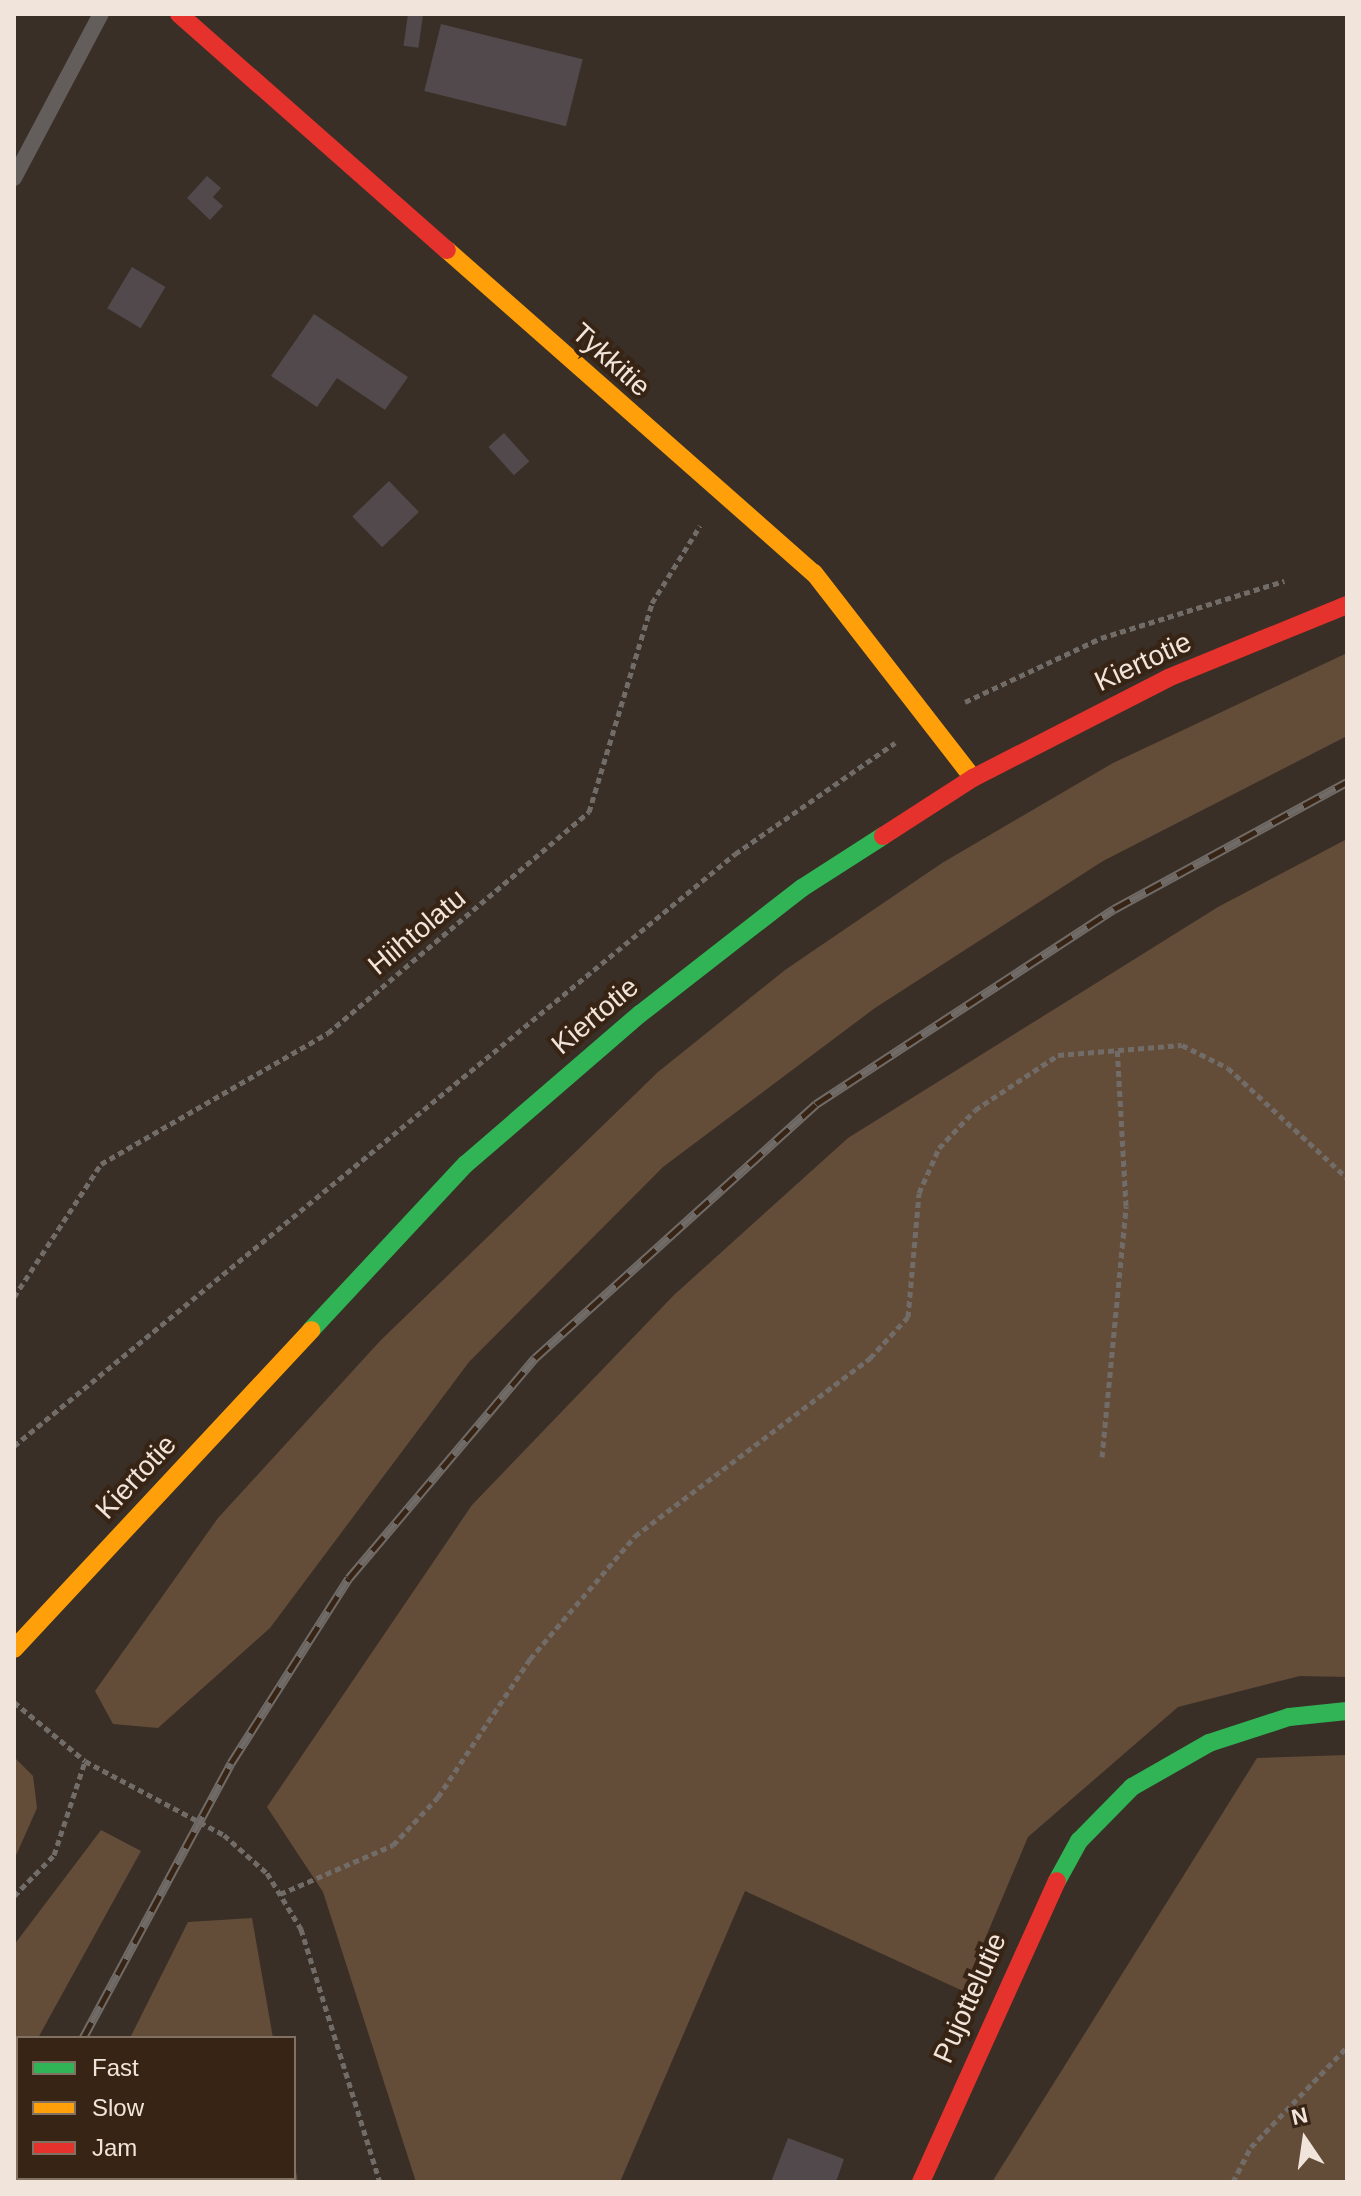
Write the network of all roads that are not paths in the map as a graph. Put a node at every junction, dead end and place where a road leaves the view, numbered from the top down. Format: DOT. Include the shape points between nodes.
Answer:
graph roads {
  1 [pos="101,14"];
  2 [pos="179,14"];
  3 [pos="14,178"];
  4 [pos="1347,605"];
  5 [pos="973,778"];
  6 [pos="14,1649"];
  7 [pos="1347,1711"];
  8 [pos="921,2182"];
  1 -- 3 [label="lane"];
  2 -- 5 [label="street, Tykkitie" via="814,573"];
  4 -- 5 [label="street, Kiertotie" via="1168,678"];
  5 -- 6 [label="street, Kiertotie" via="802,888 640,1014 466,1164"];
  7 -- 8 [label="street, Pujottelutie" via="1289,1717 1209,1743 1132,1787 1079,1841 1031,1929"];
}
